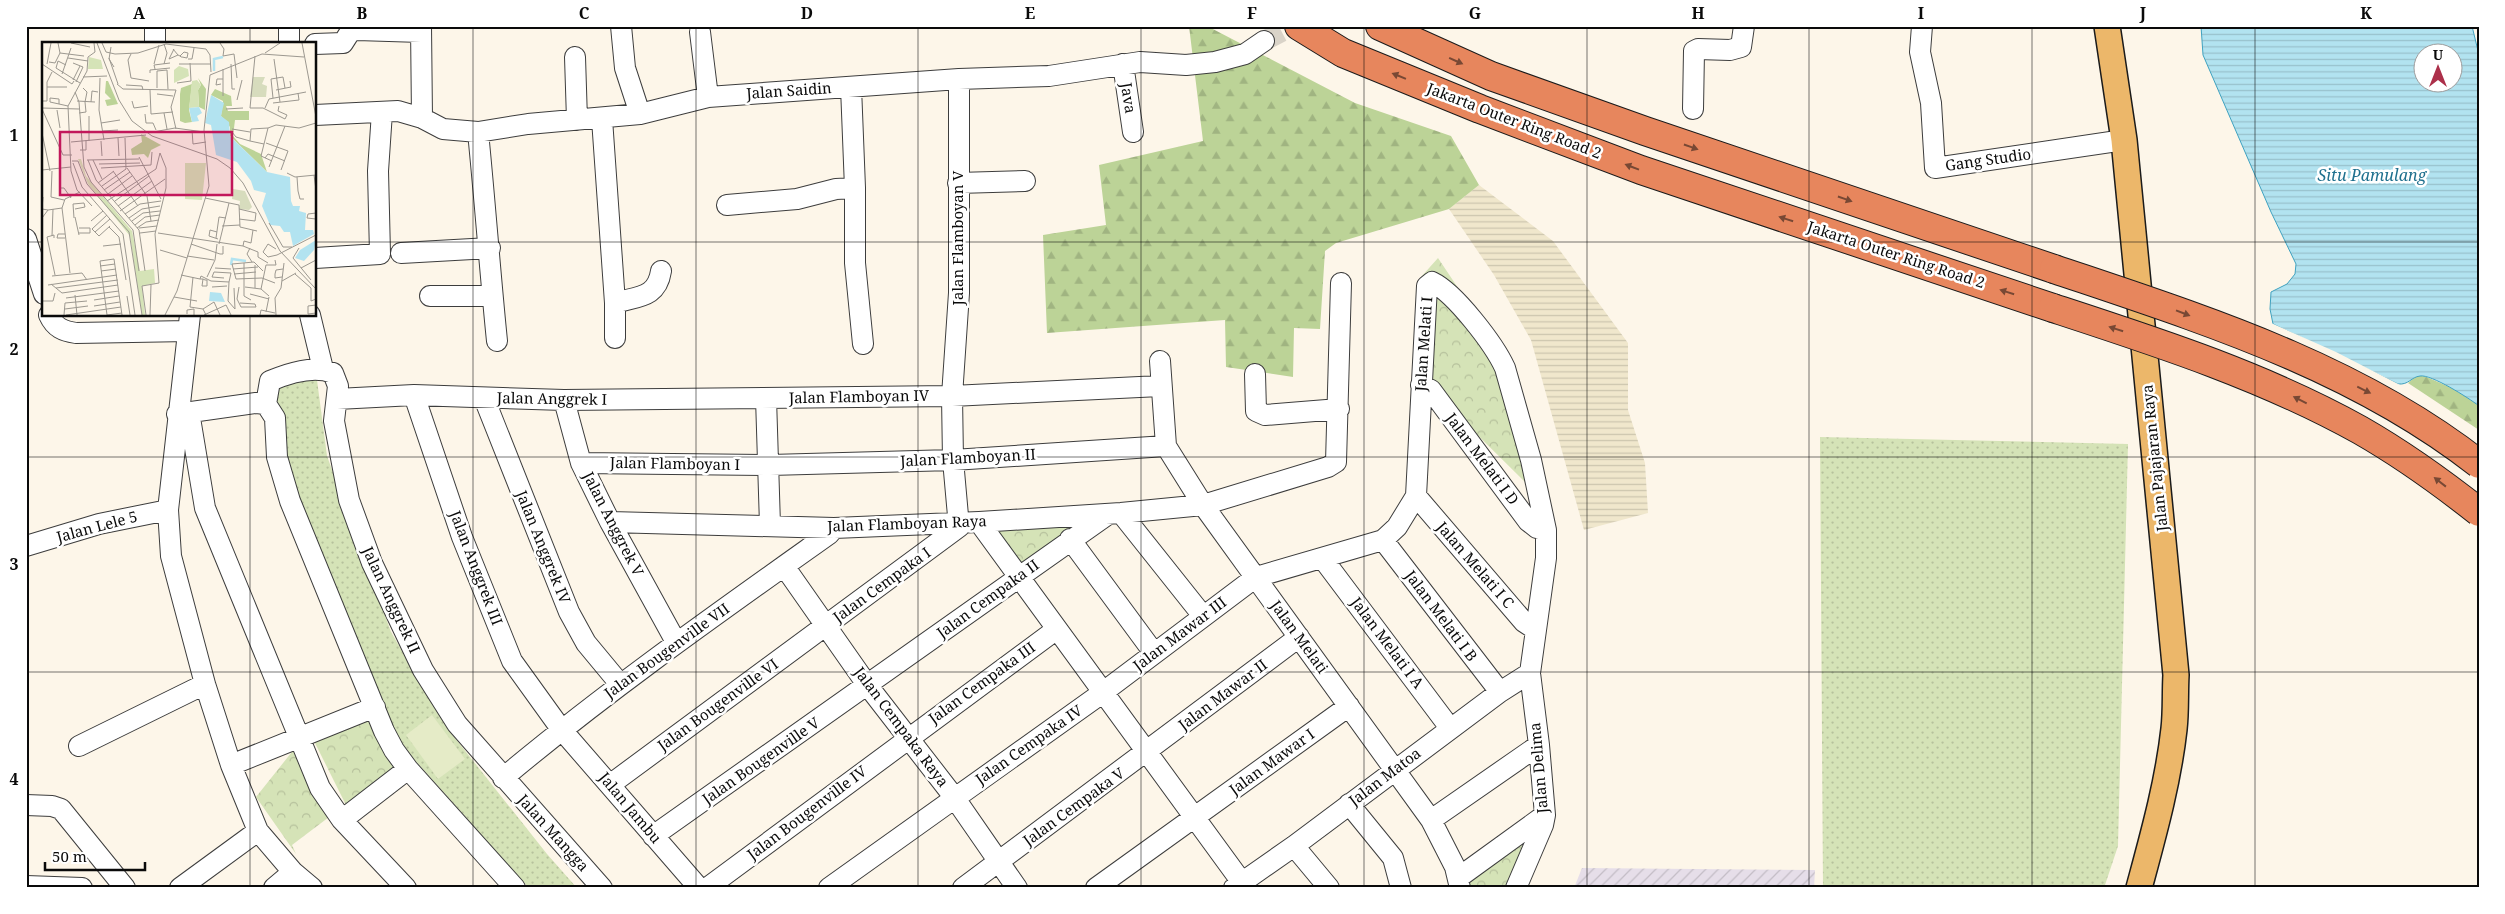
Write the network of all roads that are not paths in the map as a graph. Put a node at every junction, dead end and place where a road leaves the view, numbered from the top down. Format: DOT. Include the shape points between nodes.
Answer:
graph roads {
  1 [pos="155,26"];
  2 [pos="289,26"];
  3 [pos="621,26"];
  4 [pos="1300,26"];
  5 [pos="1380,26"];
  6 [pos="1744,26"];
  7 [pos="1922,26"];
  8 [pos="2107,26"];
  9 [pos="421,29"];
  10 [pos="700,32"];
  11 [pos="1264,41"];
  12 [pos="155,42"];
  13 [pos="289,42"];
  14 [pos="316,44"];
  15 [pos="575,56"];
  16 [pos="1123,64"];
  17 [pos="958,79"];
  18 [pos="851,87"];
  19 [pos="708,97"];
  20 [pos="1693,109"];
  21 [pos="382,112"];
  22 [pos="640,114"];
  23 [pos="316,115"];
  24 [pos="422,118"];
  25 [pos="602,119"];
  26 [pos="577,120"];
  27 [pos="478,132"];
  28 [pos="1133,132"];
  29 [pos="2124,140"];
  30 [pos="1025,181"];
  31 [pos="958,183"];
  32 [pos="856,188"];
  33 [pos="727,205"];
  34 [pos="26,240"];
  35 [pos="490,248"];
  36 [pos="401,253"];
  37 [pos="316,258"];
  38 [pos="661,271"];
  39 [pos="1341,284"];
  40 [pos="42,288"];
  41 [pos="430,296"];
  42 [pos="492,296"];
  43 [pos="615,304"];
  44 [pos="50,316"];
  45 [pos="310,316"];
  46 [pos="189,323"];
  47 [pos="615,338"];
  48 [pos="498,341"];
  49 [pos="863,344"];
  50 [pos="1160,361"];
  51 [pos="324,369"];
  52 [pos="1255,374"];
  53 [pos="1421,385"];
  54 [pos="1160,386"];
  55 [pos="414,396"];
  56 [pos="952,396"];
  57 [pos="484,398"];
  58 [pos="766,398"];
  59 [pos="337,399"];
  60 [pos="564,400"];
  61 [pos="266,404"];
  62 [pos="1339,409"];
  63 [pos="183,413"];
  64 [pos="1166,446"];
  65 [pos="953,460"];
  66 [pos="581,463"];
  67 [pos="2479,464"];
  68 [pos="770,465"];
  69 [pos="1416,496"];
  70 [pos="1202,505"];
  71 [pos="168,510"];
  72 [pos="2479,512"];
  73 [pos="1115,513"];
  74 [pos="610,522"];
  75 [pos="970,523"];
  76 [pos="770,525"];
  77 [pos="834,528"];
  78 [pos="1546,530"];
  79 [pos="1070,539"];
  80 [pos="1383,540"];
  81 [pos="26,546"];
  82 [pos="1322,559"];
  83 [pos="784,566"];
  84 [pos="1020,576"];
  85 [pos="1256,577"];
  86 [pos="1203,616"];
  87 [pos="826,627"];
  88 [pos="1057,629"];
  89 [pos="1536,630"];
  90 [pos="1299,637"];
  91 [pos="676,642"];
  92 [pos="1154,653"];
  93 [pos="1530,673"];
  94 [pos="206,684"];
  95 [pos="620,684"];
  96 [pos="868,686"];
  97 [pos="1104,692"];
  98 [pos="1500,692"];
  99 [pos="1349,706"];
  100 [pos="375,707"];
  101 [pos="1450,728"];
  102 [pos="561,729"];
  103 [pos="300,737"];
  104 [pos="908,738"];
  105 [pos="1540,745"];
  106 [pos="79,746"];
  107 [pos="1148,752"];
  108 [pos="231,765"];
  109 [pos="408,769"];
  110 [pos="1396,770"];
  111 [pos="503,778"];
  112 [pos="611,784"];
  113 [pos="954,797"];
  114 [pos="1349,804"];
  115 [pos="26,805"];
  116 [pos="1545,815"];
  117 [pos="1194,818"];
  118 [pos="342,820"];
  119 [pos="1431,820"];
  120 [pos="258,831"];
  121 [pos="653,836"];
  122 [pos="1294,846"];
  123 [pos="1000,861"];
  124 [pos="293,872"];
  125 [pos="1459,883"];
  126 [pos="26,886"];
  127 [pos="1240,886"];
  128 [pos="82,888"];
  129 [pos="125,888"];
  130 [pos="180,888"];
  131 [pos="274,888"];
  132 [pos="312,888"];
  133 [pos="406,888"];
  134 [pos="515,888"];
  135 [pos="602,888"];
  136 [pos="699,888"];
  137 [pos="707,888"];
  138 [pos="829,888"];
  139 [pos="964,888"];
  140 [pos="1017,888"];
  141 [pos="1096,888"];
  142 [pos="1329,888"];
  143 [pos="1401,888"];
  144 [pos="1516,888"];
  145 [pos="2138,888"];
  1 -- 12 [label="street"];
  2 -- 13 [label="street"];
  3 -- 22 [label="street" via="625,68"];
  72 -- 4 [label="highway, Jakarta Outer Ring Road 2, one-way, bridge" via="2426,470 2360,430 2284,392 2172,347 1640,170 1343,53"];
  5 -- 67 [label="highway, one-way, bridge" via="1500,80 2179,311 2300,358 2377,396 2446,438"];
  6 -- 20 [label="street" via="1743,44 1736,50 1694,51"];
  7 -- 29 [label="street, Gang Studio" via="1920,52 1931,103 1935,168"];
  8 -- 29 [label="main road, Jalan Pajajaran Raya"];
  9 -- 14 [label="street" via="356,30 350,32 343,43"];
  9 -- 24 [label="street"];
  10 -- 19 [label="street"];
  11 -- 16 [label="street, Jalan Saidin" via="1246,54 1215,62"];
  15 -- 26 [label="street"];
  16 -- 17 [label="street, Jalan Saidin" via="1049,76"];
  16 -- 28 [label="street, Java"];
  17 -- 18 [label="street, Jalan Saidin"];
  17 -- 31 [label="street, Jalan Flamboyan V"];
  18 -- 19 [label="street, Jalan Saidin"];
  18 -- 32 [label="street"];
  19 -- 22 [label="street, Jalan Saidin"];
  21 -- 23 [label="street, Jalan Saidin"];
  21 -- 24 [label="street, Jalan Saidin" via="398,111"];
  21 -- 37 [label="street" via="378,171 380,254"];
  22 -- 25 [label="street, Jalan Saidin"];
  24 -- 27 [label="street, Jalan Saidin" via="444,129"];
  25 -- 26 [label="street, Jalan Saidin"];
  25 -- 43 [label="street"];
  26 -- 27 [label="street, Jalan Saidin"];
  27 -- 35 [label="street"];
  29 -- 145 [label="main road, Jalan Pajajaran Raya" via="2176,675 2174,728 2168,767 2156,828"];
  30 -- 31 [label="street"];
  31 -- 56 [label="street, Jalan Flamboyan V" via="958,293"];
  32 -- 33 [label="street" via="836,189 797,199"];
  32 -- 49 [label="street" via="855,263"];
  34 -- 40 [label="street"];
  35 -- 36 [label="street"];
  35 -- 42 [label="street"];
  38 -- 43 [label="street" via="658,286 652,292"];
  39 -- 62 [label="street"];
  41 -- 42 [label="street"];
  42 -- 48 [label="street"];
  43 -- 47 [label="street"];
  44 -- 46 [label="street" via="60,328 76,333"];
  45 -- 51 [label="street"];
  46 -- 63 [label="street"];
  50 -- 54 [label="street"];
  51 -- 59 [label="street, Jalan Anggrek II" via="335,376"];
  51 -- 61 [label="street" via="302,371 270,381"];
  52 -- 62 [label="street" via="1256,411 1265,415"];
  53 -- 69 [label="street, Jalan Melati I"];
  53 -- 78 [label="street, Jalan Melati I D" via="1431,390 1528,521"];
  53 -- 78 [label="street, Jalan Melati I" via="1427,286 1432,282 1455,300 1499,355 1505,368 1531,460"];
  54 -- 56 [label="street"];
  54 -- 64 [label="street"];
  55 -- 57 [label="street, Jalan Anggrek I"];
  55 -- 59 [label="street, Jalan Anggrek I"];
  55 -- 102 [label="street, Jalan Anggrek III" via="462,537 512,661"];
  56 -- 58 [label="street, Jalan Flamboyan IV"];
  56 -- 65 [label="street, Jalan Flamboyan V"];
  57 -- 60 [label="street, Jalan Anggrek I"];
  57 -- 95 [label="street, Jalan Anggrek IV" via="573,621 586,643"];
  58 -- 60 [label="street, Jalan Anggrek I"];
  58 -- 68 [label="street"];
  59 -- 111 [label="street, Jalan Anggrek II" via="334,421 347,490 372,562 436,693 457,724"];
  60 -- 66 [label="street, Jalan Anggrek V"];
  61 -- 63 [label="street"];
  61 -- 100 [label="street" via="275,418 277,457 290,501"];
  62 -- 70 [label="street, Jalan Flamboyan Raya" via="1336,462"];
  63 -- 71 [label="street"];
  63 -- 103 [label="street" via="205,508"];
  64 -- 65 [label="street, Jalan Flamboyan II"];
  64 -- 70 [label="street, Jalan Melati"];
  65 -- 68 [label="street, Jalan Flamboyan II"];
  65 -- 75 [label="street, Jalan Flamboyan V"];
  66 -- 68 [label="street, Jalan Flamboyan I"];
  66 -- 74 [label="street, Jalan Anggrek V"];
  68 -- 76 [label="street"];
  69 -- 80 [label="street, Jalan Melati I" via="1397,527"];
  69 -- 89 [label="street, Jalan Melati I C" via="1524,622"];
  70 -- 73 [label="street, Jalan Flamboyan Raya"];
  70 -- 85 [label="street, Jalan Melati"];
  71 -- 81 [label="street, Jalan Lele 5" via="99,524"];
  71 -- 94 [label="street" via="171,556"];
  73 -- 75 [label="street, Jalan Flamboyan Raya"];
  73 -- 79 [label="street, Jalan Cempaka II"];
  73 -- 86 [label="street"];
  74 -- 76 [label="street, Jalan Flamboyan Raya"];
  74 -- 91 [label="street, Jalan Anggrek V"];
  75 -- 77 [label="street, Jalan Flamboyan Raya"];
  75 -- 84 [label="street"];
  75 -- 87 [label="street, Jalan Cempaka I"];
  76 -- 77 [label="street, Jalan Flamboyan Raya"];
  77 -- 83 [label="street, Jalan Bougenville VII"];
  78 -- 89 [label="street, Jalan Melati I" via="1546,558"];
  79 -- 84 [label="street, Jalan Cempaka II"];
  79 -- 92 [label="street"];
  80 -- 82 [label="street, Jalan Melati I"];
  80 -- 98 [label="street, Jalan Melati I B"];
  82 -- 85 [label="street, Jalan Melati I"];
  82 -- 101 [label="street, Jalan Melati I A"];
  83 -- 87 [label="street, Jalan Cempaka Raya"];
  83 -- 91 [label="street, Jalan Bougenville VII"];
  84 -- 88 [label="street"];
  84 -- 96 [label="street, Jalan Cempaka II"];
  85 -- 86 [label="street, Jalan Mawar III"];
  85 -- 90 [label="street, Jalan Melati"];
  86 -- 92 [label="street, Jalan Mawar III"];
  87 -- 96 [label="street, Jalan Cempaka Raya"];
  87 -- 112 [label="street, Jalan Bougenville VI"];
  88 -- 97 [label="street"];
  88 -- 104 [label="street, Jalan Cempaka III"];
  89 -- 93 [label="street, Jalan Melati I"];
  90 -- 99 [label="street, Jalan Melati"];
  90 -- 107 [label="street, Jalan Mawar II"];
  91 -- 95 [label="street, Jalan Bougenville VII"];
  92 -- 97 [label="street, Jalan Mawar III"];
  93 -- 98 [label="street, Jalan Matoa"];
  93 -- 105 [label="street, Jalan Delima"];
  94 -- 106 [label="street"];
  94 -- 108 [label="street"];
  95 -- 102 [label="street, Jalan Bougenville VII"];
  96 -- 104 [label="street, Jalan Cempaka Raya"];
  96 -- 121 [label="street, Jalan Bougenville V"];
  97 -- 107 [label="street"];
  97 -- 113 [label="street, Jalan Cempaka IV"];
  98 -- 101 [label="street, Jalan Matoa"];
  99 -- 110 [label="street, Jalan Melati"];
  99 -- 117 [label="street, Jalan Mawar I"];
  100 -- 103 [label="street"];
  100 -- 109 [label="street" via="394,750"];
  101 -- 110 [label="street, Jalan Matoa"];
  102 -- 111 [label="street, Jalan Bougenville VII"];
  102 -- 112 [label="street, Jalan Jambu"];
  103 -- 108 [label="street"];
  103 -- 118 [label="street" via="326,800"];
  104 -- 113 [label="street, Jalan Cempaka Raya"];
  104 -- 137 [label="street, Jalan Bougenville IV"];
  105 -- 116 [label="street, Jalan Delima"];
  105 -- 119 [label="street"];
  107 -- 117 [label="street"];
  107 -- 123 [label="street, Jalan Cempaka V"];
  108 -- 120 [label="street"];
  109 -- 118 [label="street"];
  109 -- 134 [label="street"];
  110 -- 114 [label="street, Jalan Matoa"];
  110 -- 119 [label="street, Jalan Melati"];
  111 -- 135 [label="street, Jalan Mangga"];
  112 -- 121 [label="street, Jalan Jambu"];
  113 -- 123 [label="street, Jalan Cempaka Raya"];
  113 -- 138 [label="street, Jalan Cempaka IV"];
  114 -- 122 [label="street, Jalan Matoa"];
  114 -- 143 [label="street" via="1393,858"];
  115 -- 129 [label="street" via="61,809"];
  116 -- 125 [label="street"];
  116 -- 144 [label="street, Jalan Delima"];
  117 -- 127 [label="street"];
  117 -- 141 [label="street, Jalan Mawar I"];
  118 -- 133 [label="street"];
  119 -- 125 [label="street, Jalan Melati"];
  120 -- 124 [label="street"];
  120 -- 130 [label="street"];
  121 -- 136 [label="street, Jalan Jambu"];
  122 -- 127 [label="street, Jalan Matoa"];
  122 -- 142 [label="street"];
  123 -- 139 [label="street, Jalan Cempaka V"];
  123 -- 140 [label="street, Jalan Cempaka Raya"];
  124 -- 131 [label="street"];
  124 -- 132 [label="street"];
  126 -- 128 [label="street"];
}
